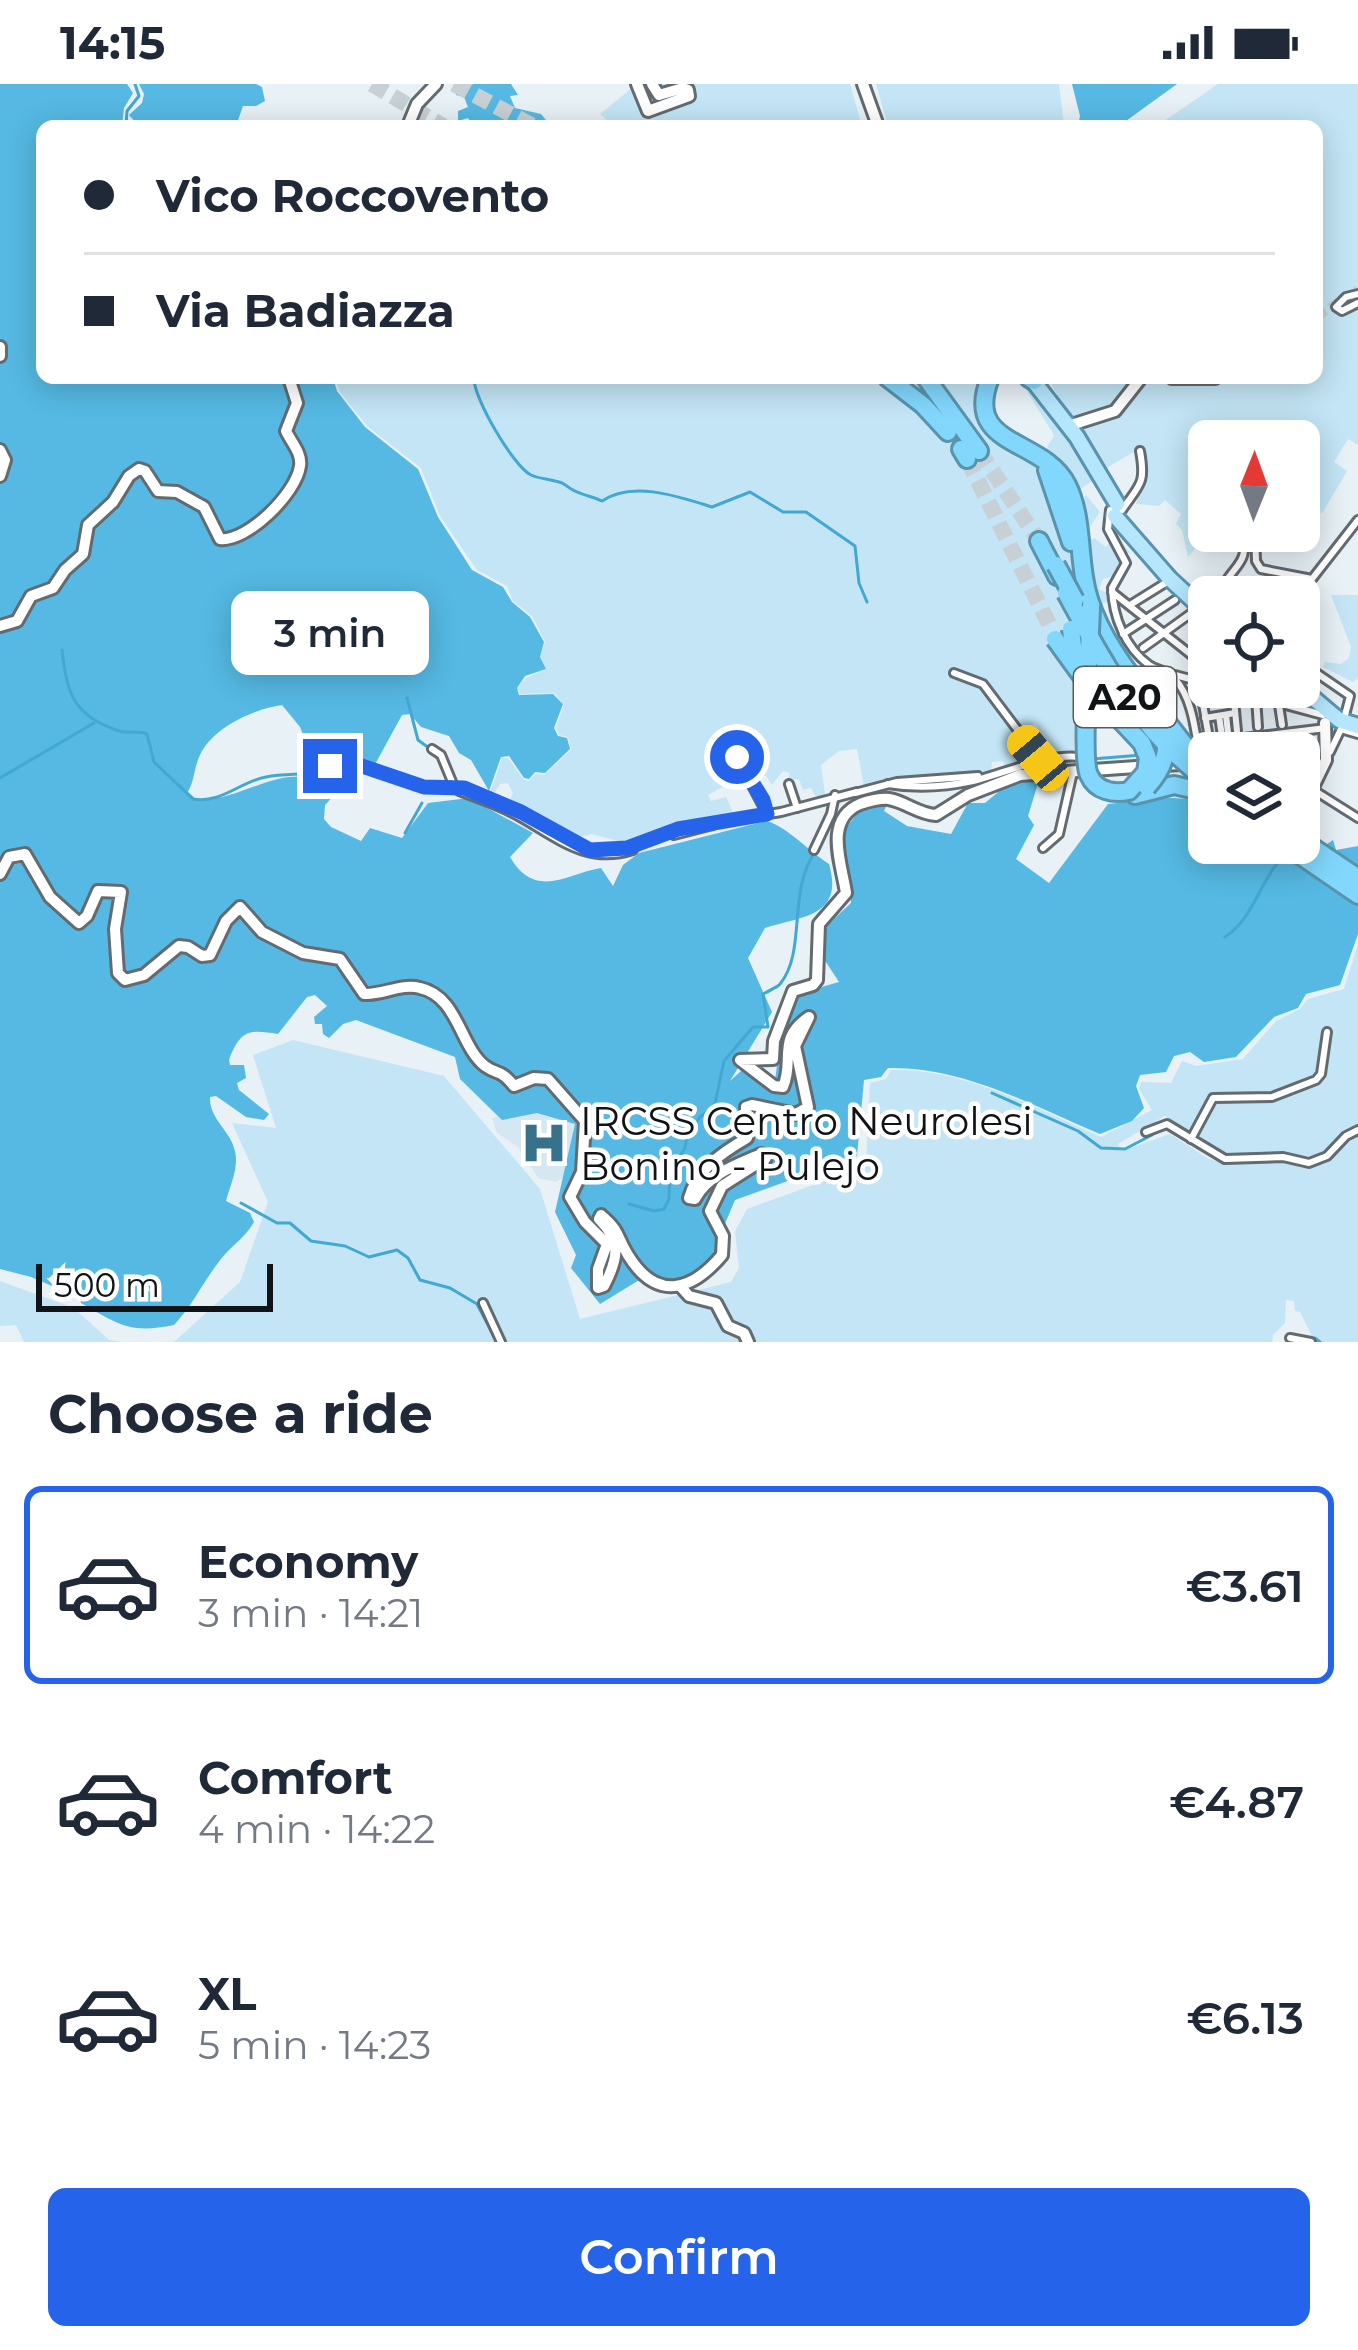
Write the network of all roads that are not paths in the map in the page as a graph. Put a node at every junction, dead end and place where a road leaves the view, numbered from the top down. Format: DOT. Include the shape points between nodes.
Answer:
graph roads {
  1 [pos="436,84"];
  2 [pos="637,84"];
  3 [pos="652,84"];
  4 [pos="863,84"];
  5 [pos="410,120"];
  6 [pos="876,120"];
  7 [pos="1358,294"];
  8 [pos="1358,304"];
  9 [pos="0,347"];
  10 [pos="0,356"];
  11 [pos="291,384"];
  12 [pos="895,384"];
  13 [pos="929,384"];
  14 [pos="985,384"];
  15 [pos="1035,384"];
  16 [pos="1137,384"];
  17 [pos="1080,421"];
  18 [pos="948,432"];
  19 [pos="1016,446"];
  20 [pos="0,450"];
  21 [pos="1140,451"];
  22 [pos="969,453"];
  23 [pos="0,476"];
  24 [pos="1117,511"];
  25 [pos="1358,520"];
  26 [pos="1256,552"];
  27 [pos="1055,565"];
  28 [pos="1168,581"];
  29 [pos="1112,592"];
  30 [pos="1188,598"];
  31 [pos="1175,599"];
  32 [pos="1188,599"];
  33 [pos="1091,605"];
  34 [pos="1130,605"];
  35 [pos="1146,619"];
  36 [pos="1188,621"];
  37 [pos="0,626"];
  38 [pos="1058,633"];
  39 [pos="1164,633"];
  40 [pos="1123,634"];
  41 [pos="1143,648"];
  42 [pos="1188,652"];
  43 [pos="954,674"];
  44 [pos="1172,675"];
  45 [pos="1320,675"];
  46 [pos="1188,679"];
  47 [pos="1335,685"];
  48 [pos="1203,708"];
  49 [pos="1229,708"];
  50 [pos="1257,708"];
  51 [pos="1279,708"];
  52 [pos="1289,708"];
  53 [pos="1316,708"];
  54 [pos="1227,715"];
  55 [pos="1205,718"];
  56 [pos="1329,720"];
  57 [pos="1282,724"];
  58 [pos="1258,727"];
  59 [pos="1237,730"];
  60 [pos="1358,730"];
  61 [pos="1196,732"];
  62 [pos="1208,732"];
  63 [pos="1225,732"];
  64 [pos="1297,732"];
  65 [pos="1188,745"];
  66 [pos="432,749"];
  67 [pos="1188,754"];
  68 [pos="737,757"];
  69 [pos="1188,757"];
  70 [pos="1041,761"];
  71 [pos="330,766"];
  72 [pos="1188,766"];
  73 [pos="1078,768"];
  74 [pos="1020,771"];
  75 [pos="1320,772"];
  76 [pos="1188,775"];
  77 [pos="789,784"];
  78 [pos="455,789"];
  79 [pos="1320,793"];
  80 [pos="1135,795"];
  81 [pos="833,797"];
  82 [pos="797,808"];
  83 [pos="767,814"];
  84 [pos="1358,818"];
  85 [pos="1043,848"];
  86 [pos="814,850"];
  87 [pos="1320,858"];
  88 [pos="1319,864"];
  89 [pos="0,874"];
  90 [pos="1358,888"];
  91 [pos="1327,1032"];
  92 [pos="1358,1130"];
  93 [pos="1146,1132"];
  94 [pos="1191,1138"];
  95 [pos="680,1287"];
  96 [pos="483,1303"];
  97 [pos="1290,1338"];
  98 [pos="501,1342"];
  99 [pos="748,1342"];
  100 [pos="1311,1342"];
  1 -- 5 [label="main road"];
  2 -- 3 [label="main road" via="648,111 689,96 682,88 659,95"];
  4 -- 6 [label="main road"];
  7 -- 8 [label="street" via="1336,308"];
  9 -- 10 [label="main road"];
  11 -- 37 [label="main road" via="297,400 286,431 300,468 248,533 221,540 203,507 158,491 139,469 88,525 83,554 54,587 32,595 17,621"];
  12 -- 18 [label="highway"];
  13 -- 22 [label="highway"];
  14 -- 19 [label="highway" via="983,422"];
  15 -- 17 [label="main road" via="1059,412"];
  16 -- 17 [label="main road" via="1115,411"];
  17 -- 24 [label="main road"];
  17 -- 24 [label="main road" via="1085,452"];
  19 -- 27 [label="highway" via="1044,467 1061,506"];
  19 -- 33 [label="highway" via="1045,459 1068,488"];
  20 -- 23 [label="main road"];
  21 -- 24 [label="street" via="1143,479"];
  24 -- 28 [label="street" via="1124,533"];
  24 -- 29 [label="street" via="1126,563"];
  24 -- 30 [label="main road"];
  25 -- 26 [label="street" via="1310,579 1261,569"];
  27 -- 38 [label="highway"];
  27 -- 67 [label="highway, A20, bridge" via="1114,681 1146,726"];
  27 -- 80 [label="highway, bridge" via="1165,732 1162,766"];
  28 -- 32 [label="street"];
  28 -- 34 [label="street"];
  29 -- 34 [label="street"];
  29 -- 40 [label="street"];
  31 -- 35 [label="street"];
  33 -- 38 [label="highway, bridge" via="1090,662 1089,677 1089,692 1086,762 1087,770 1105,790 1132,789 1146,772 1144,746 1092,690 1083,679"];
  33 -- 65 [label="highway, bridge" via="1121,663"];
  34 -- 35 [label="street"];
  35 -- 39 [label="street"];
  35 -- 40 [label="street"];
  36 -- 39 [label="street"];
  38 -- 69 [label="highway, A20, bridge" via="1140,732"];
  38 -- 80 [label="highway, bridge" via="1081,705 1084,777 1107,797"];
  39 -- 41 [label="street"];
  39 -- 42 [label="street"];
  40 -- 44 [label="street" via="1148,664"];
  43 -- 70 [label="street" via="985,686"];
  44 -- 46 [label="street"];
  44 -- 61 [label="street"];
  45 -- 47 [label="street"];
  47 -- 56 [label="street"];
  47 -- 56 [label="street" via="1350,698 1348,712"];
  48 -- 55 [label="street"];
  49 -- 54 [label="street"];
  50 -- 58 [label="street"];
  51 -- 57 [label="street"];
  52 -- 56 [label="street"];
  53 -- 56 [label="main road"];
  54 -- 55 [label="street"];
  54 -- 59 [label="street"];
  54 -- 63 [label="street"];
  55 -- 62 [label="street"];
  56 -- 60 [label="main road"];
  56 -- 64 [label="street"];
  56 -- 75 [label="main road"];
  66 -- 78 [label="street"];
  68 -- 83 [label="street"];
  70 -- 73 [label="street"];
  70 -- 74 [label="street"];
  71 -- 78 [label="street" via="353,762"];
  72 -- 73 [label="main road"];
  73 -- 74 [label="main road"];
  73 -- 85 [label="street" via="1059,834"];
  74 -- 81 [label="street"];
  74 -- 95 [label="main road" via="936,815 888,799 858,805 841,822 846,893 819,924 817,980 793,991 772,1059 740,1060 784,1086 787,1042 809,1017 794,1046 808,1107 796,1114 747,1106 747,1138 697,1178 689,1198 710,1179 766,1158 719,1189 710,1213 723,1254"];
  76 -- 80 [label="highway"];
  77 -- 82 [label="street"];
  78 -- 83 [label="street" via="598,856"];
  79 -- 84 [label="street"];
  81 -- 82 [label="street"];
  81 -- 86 [label="street"];
  82 -- 83 [label="street"];
  87 -- 90 [label="highway"];
  88 -- 90 [label="highway"];
  89 -- 95 [label="main road" via="11,855 25,854 51,898 80,923 98,891 122,893 115,929 125,980 146,974 177,946 210,955 240,907 262,932 340,959 364,994 430,992 485,1066 514,1086 548,1079 585,1121 582,1172 570,1197 606,1242 598,1287 616,1257 616,1239 600,1215 655,1282"];
  91 -- 94 [label="street" via="1319,1078 1272,1097 1213,1098"];
  92 -- 94 [label="street" via="1309,1164 1228,1161"];
  93 -- 94 [label="street" via="1171,1126"];
  95 -- 99 [label="main road" via="716,1303"];
  96 -- 98 [label="street"];
  97 -- 100 [label="street"];
}
